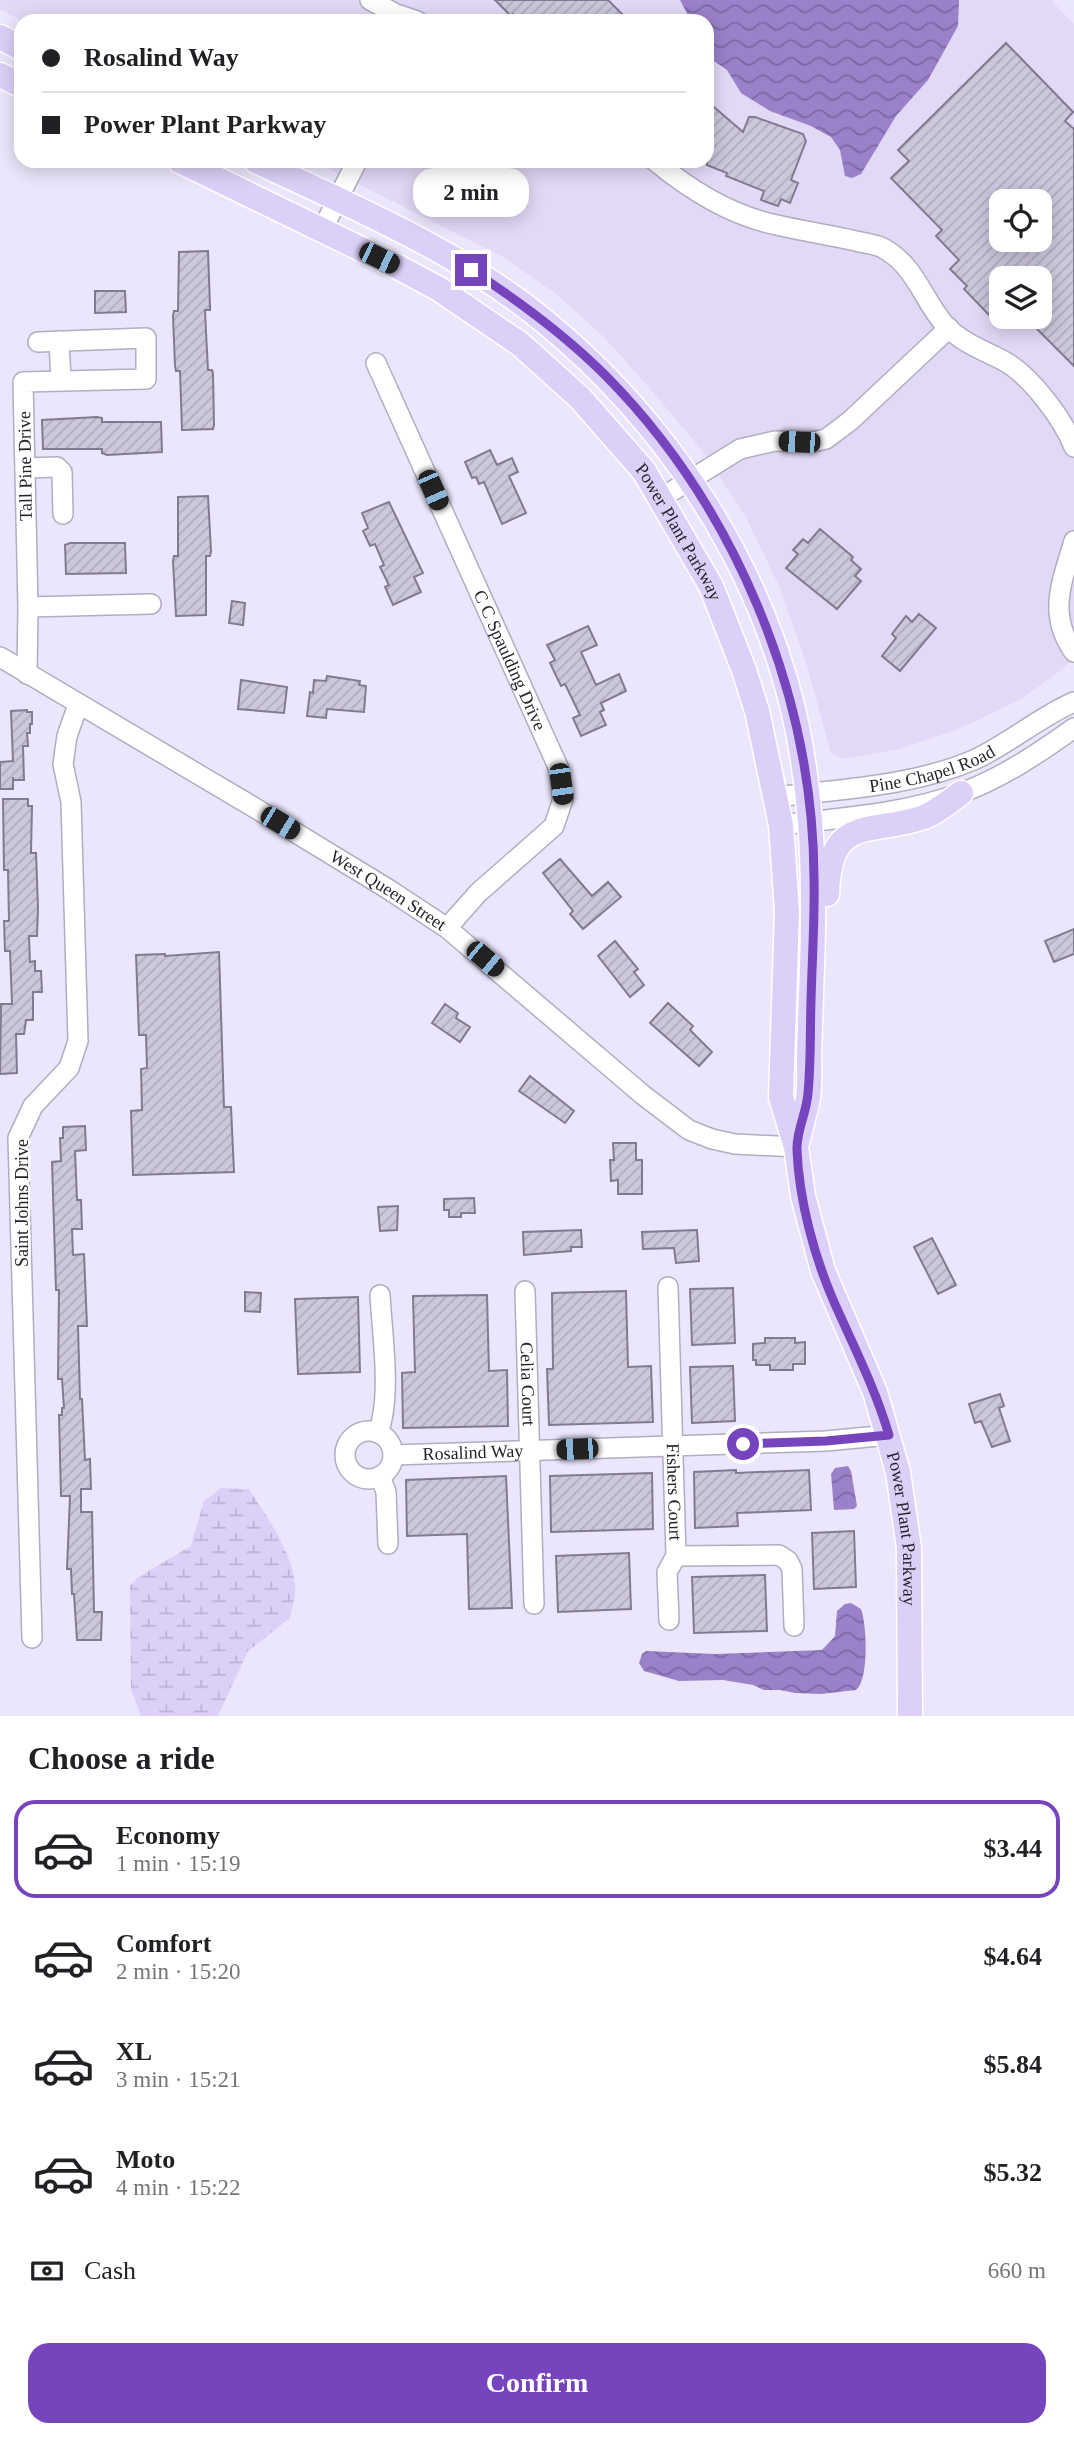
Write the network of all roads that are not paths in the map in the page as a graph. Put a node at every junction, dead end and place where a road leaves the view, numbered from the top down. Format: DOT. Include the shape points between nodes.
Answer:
graph roads {
  1 [pos="370,0"];
  2 [pos="396,14"];
  3 [pos="194,168"];
  4 [pos="271,168"];
  5 [pos="354,168"];
  6 [pos="664,168"];
  7 [pos="337,200"];
  8 [pos="322,230"];
  9 [pos="949,328"];
  10 [pos="59,341"];
  11 [pos="38,342"];
  12 [pos="376,363"];
  13 [pos="61,381"];
  14 [pos="1074,447"];
  15 [pos="25,468"];
  16 [pos="689,480"];
  17 [pos="661,498"];
  18 [pos="63,514"];
  19 [pos="1074,541"];
  20 [pos="151,604"];
  21 [pos="28,607"];
  22 [pos="1074,652"];
  23 [pos="0,657"];
  24 [pos="27,674"];
  25 [pos="1074,702"];
  26 [pos="78,705"];
  27 [pos="1074,729"];
  28 [pos="807,793"];
  29 [pos="961,793"];
  30 [pos="776,797"];
  31 [pos="811,822"];
  32 [pos="781,825"];
  33 [pos="447,928"];
  34 [pos="811,997"];
  35 [pos="796,1147"];
  36 [pos="668,1287"];
  37 [pos="525,1291"];
  38 [pos="380,1295"];
  39 [pos="378,1433"];
  40 [pos="889,1435"];
  41 [pos="672,1446"];
  42 [pos="529,1451"];
  43 [pos="393,1455"];
  44 [pos="380,1476"];
  45 [pos="388,1544"];
  46 [pos="676,1556"];
  47 [pos="534,1604"];
  48 [pos="669,1620"];
  49 [pos="794,1626"];
  50 [pos="33,1639"];
  51 [pos="910,1716"];
  1 -- 2 [label="street"];
  3 -- 8 [label="main road, Power Plant Parkway"];
  4 -- 7 [label="main road, Power Plant Parkway"];
  5 -- 7 [label="street"];
  6 -- 9 [label="street" via="706,199 766,222 880,247 912,274"];
  7 -- 8 [label="street"];
  7 -- 16 [label="main road, Power Plant Parkway" via="455,260 542,318 606,376 666,445"];
  8 -- 17 [label="main road, Power Plant Parkway" via="439,289 520,344 619,439"];
  9 -- 14 [label="street" via="1018,371 1065,426"];
  9 -- 16 [label="street" via="826,439 775,441 740,449"];
  10 -- 11 [label="street"];
  10 -- 13 [label="street"];
  10 -- 13 [label="street, Tall Pine Drive" via="146,338 146,379"];
  12 -- 33 [label="street, C C Spaulding Drive" via="559,769 563,799 555,826 478,893"];
  13 -- 15 [label="street, Tall Pine Drive" via="23,382"];
  15 -- 18 [label="street" via="57,467 62,472"];
  15 -- 21 [label="street, Tall Pine Drive"];
  16 -- 17 [label="street"];
  16 -- 28 [label="main road, Power Plant Parkway" via="740,565 758,605 793,711"];
  17 -- 30 [label="main road, Power Plant Parkway" via="724,616 757,712"];
  19 -- 22 [label="street" via="1057,611 1060,628"];
  20 -- 21 [label="street"];
  21 -- 24 [label="street, Tall Pine Drive"];
  23 -- 24 [label="street, West Queen Street"];
  24 -- 26 [label="street, West Queen Street"];
  25 -- 28 [label="street, Pine Chapel Road" via="998,748 942,771 880,785"];
  26 -- 33 [label="street, West Queen Street"];
  26 -- 50 [label="street, Saint Johns Drive" via="63,764 71,802 78,1041 69,1068 33,1106 18,1138"];
  27 -- 29 [label="street, Pine Chapel Road" via="994,779"];
  28 -- 30 [label="street, Pine Chapel Road"];
  28 -- 31 [label="main road, Power Plant Parkway"];
  29 -- 31 [label="street, Pine Chapel Road" via="922,805"];
  29 -- 34 [label="main road" via="926,816 856,831 836,850 827,878 824,964"];
  30 -- 32 [label="main road, Power Plant Parkway"];
  31 -- 32 [label="street, Pine Chapel Road"];
  31 -- 34 [label="main road, Power Plant Parkway"];
  32 -- 35 [label="main road, Power Plant Parkway" via="787,911 781,1097"];
  33 -- 35 [label="street, West Queen Street" via="689,1129 735,1144"];
  34 -- 35 [label="main road, Power Plant Parkway" via="808,1096"];
  35 -- 40 [label="main road, Power Plant Parkway" via="803,1196 823,1271"];
  36 -- 41 [label="street, Fishers Court"];
  37 -- 42 [label="street, Celia Court"];
  38 -- 39 [label="street" via="385,1400"];
  39 -- 43 [label="street"];
  39 -- 44 [label="street" via="356,1434 346,1445 345,1460 358,1477"];
  40 -- 41 [label="street, Rosalind Way"];
  40 -- 51 [label="main road, Power Plant Parkway" via="909,1548"];
  41 -- 42 [label="street, Rosalind Way"];
  41 -- 46 [label="street, Fishers Court"];
  42 -- 43 [label="street, Rosalind Way"];
  42 -- 47 [label="street, Celia Court"];
  43 -- 44 [label="street"];
  44 -- 45 [label="street" via="386,1492"];
  46 -- 48 [label="street" via="667,1572"];
  46 -- 49 [label="street, Fishers Court" via="779,1555 792,1569"];
}
